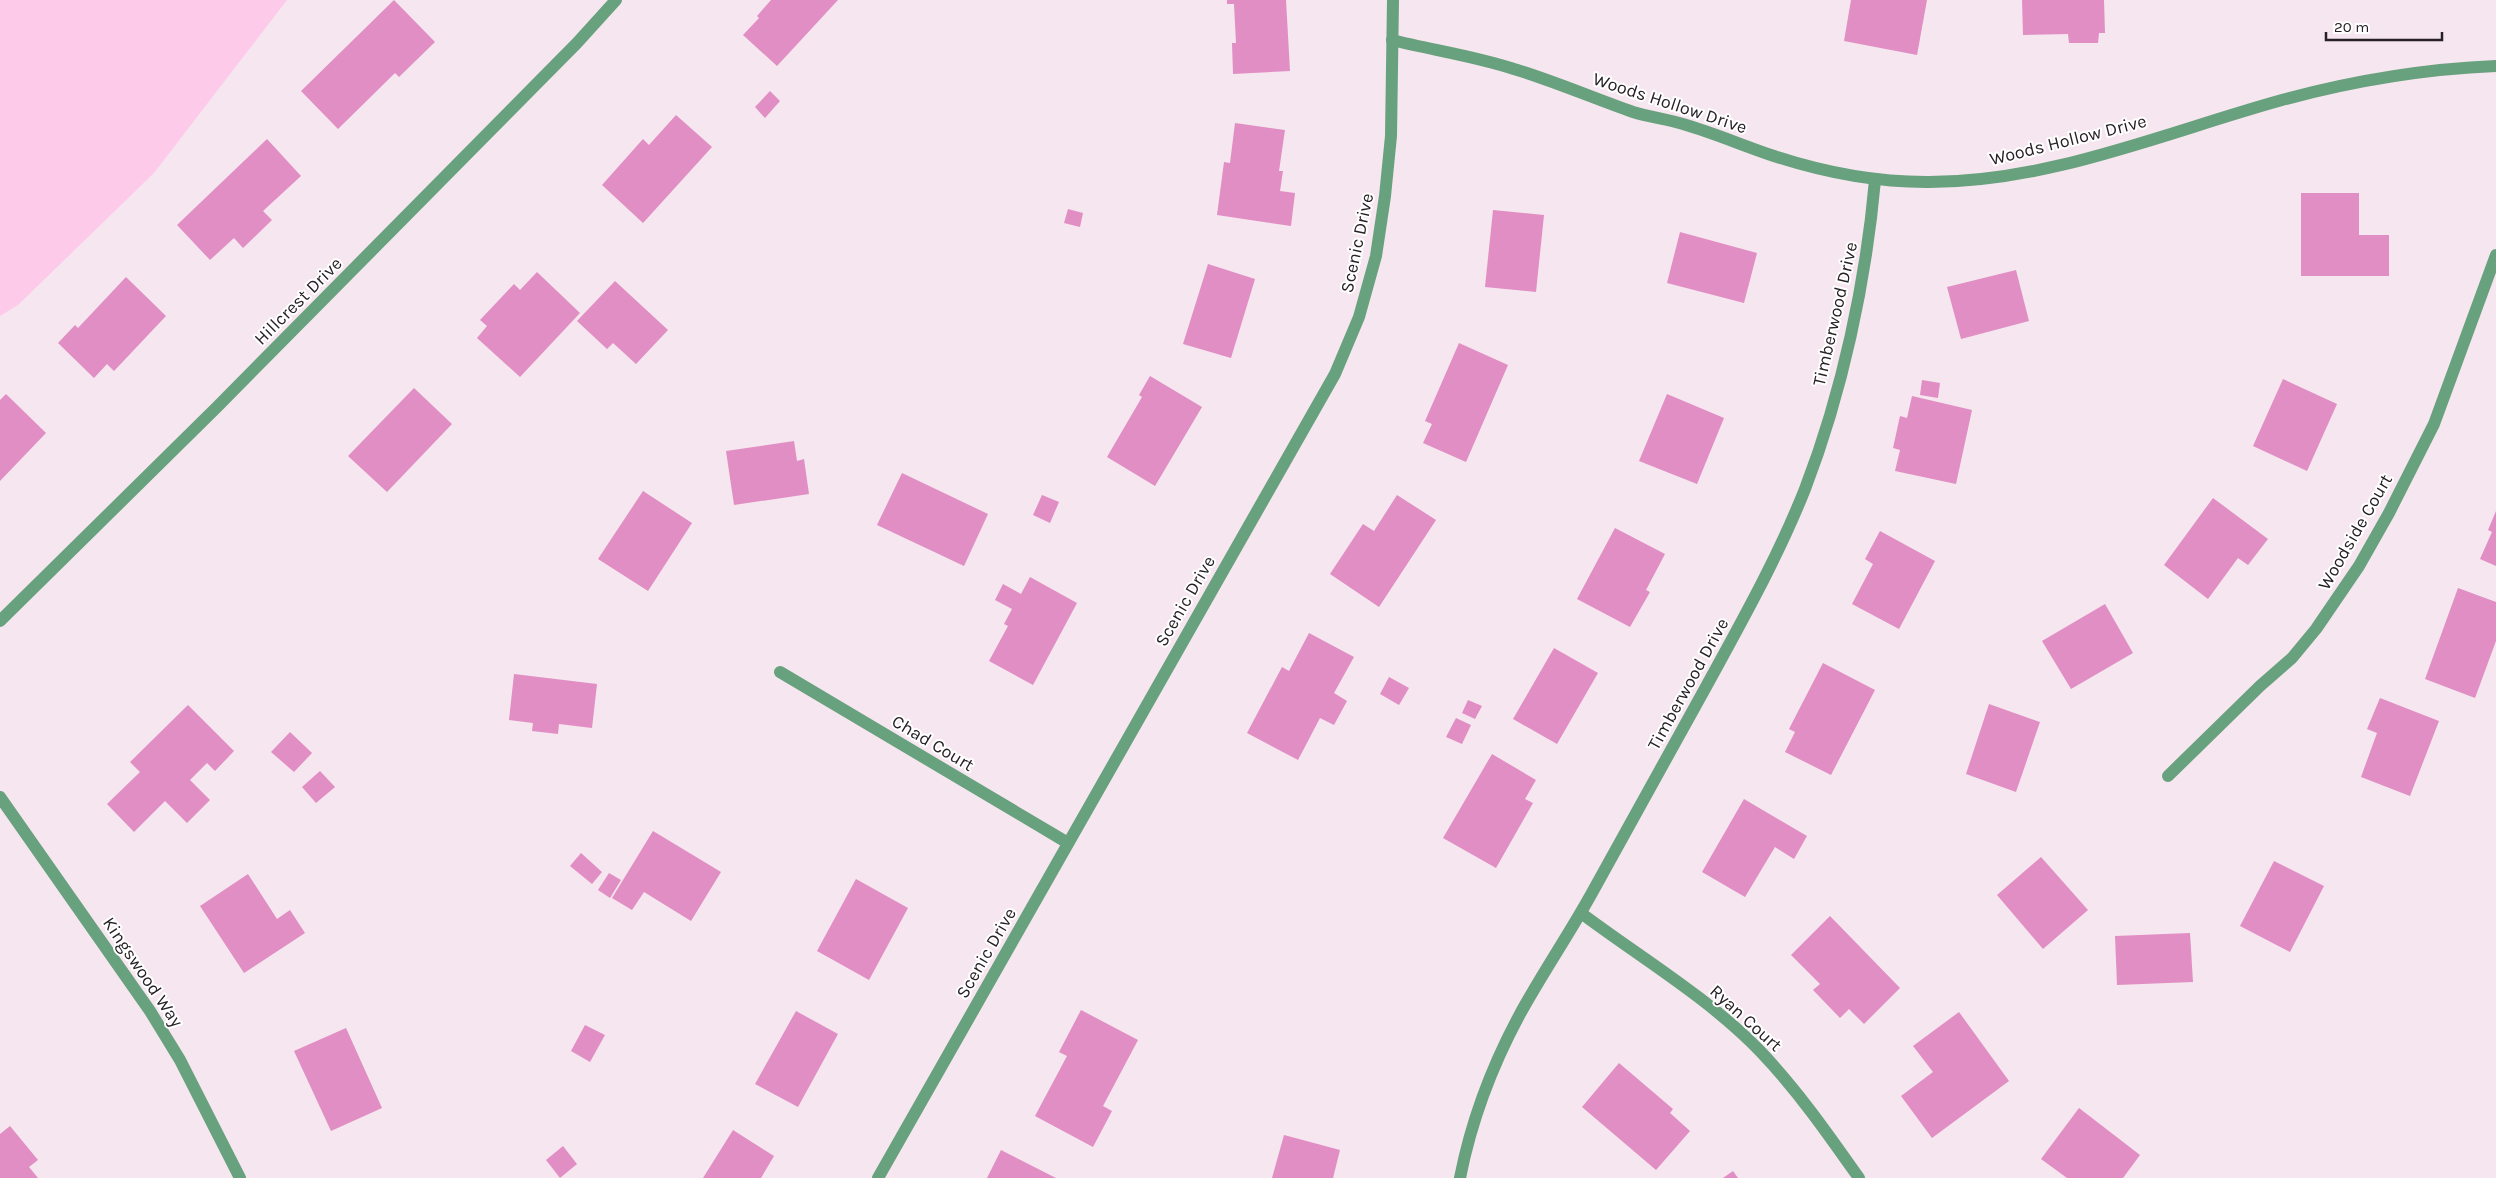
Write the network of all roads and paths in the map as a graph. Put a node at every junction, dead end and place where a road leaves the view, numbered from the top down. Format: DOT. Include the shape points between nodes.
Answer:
graph roads {
  1 [pos="616,0"];
  2 [pos="1392,0"];
  3 [pos="1392,40"];
  4 [pos="2496,66"];
  5 [pos="1875,180"];
  6 [pos="2496,255"];
  7 [pos="0,621"];
  8 [pos="780,672"];
  9 [pos="2168,776"];
  10 [pos="0,797"];
  11 [pos="1068,843"];
  12 [pos="1581,913"];
  13 [pos="240,1178"];
  14 [pos="878,1178"];
  15 [pos="1460,1178"];
  16 [pos="1859,1178"];
  1 -- 7 [label="street, Hillcrest Drive" via="224,400"];
  2 -- 3 [label="street, Scenic Drive"];
  3 -- 5 [label="street, Woods Hollow Drive" via="1513,68 1636,113 1682,123 1776,157"];
  3 -- 11 [label="street, Scenic Drive" via="1392,136 1386,196 1376,256 1359,317 1335,374"];
  4 -- 5 [label="street, Woods Hollow Drive" via="2439,68 2368,80 2284,99 2082,159 2030,171 1969,180"];
  5 -- 12 [label="street, Timberwood Drive" via="1870,244 1854,322 1805,488 1751,604"];
  6 -- 9 [label="street, Woodside Court" via="2434,424 2359,566 2292,658"];
  8 -- 11 [label="street, Chad Court"];
  10 -- 13 [label="street, Kingswood Way" via="150,1011 180,1060"];
  11 -- 14 [label="street, Scenic Drive"];
  12 -- 15 [label="street, Timberwood Drive" via="1520,1015 1466,1147"];
  12 -- 16 [label="street, Ryan Court" via="1700,1000 1760,1052 1813,1113"];
}
